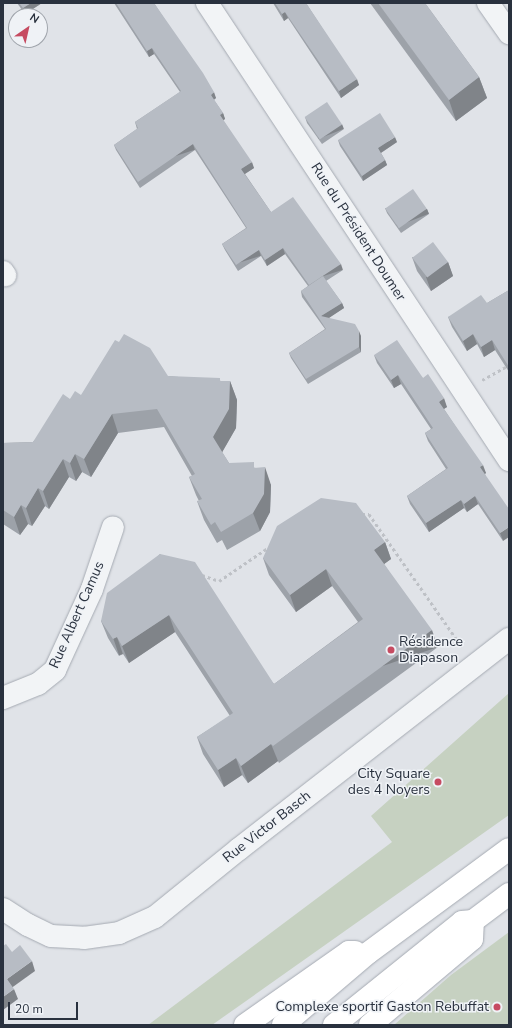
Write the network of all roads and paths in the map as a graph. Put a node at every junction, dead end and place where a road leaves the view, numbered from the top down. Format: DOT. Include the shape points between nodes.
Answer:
graph roads {
  1 [pos="495,6"];
  2 [pos="216,7"];
  3 [pos="509,33"];
  4 [pos="509,365"];
  5 [pos="462,390"];
  6 [pos="509,460"];
  7 [pos="354,513"];
  8 [pos="113,527"];
  9 [pos="271,545"];
  10 [pos="198,574"];
  11 [pos="509,639"];
  12 [pos="475,665"];
  13 [pos="3,698"];
  14 [pos="509,849"];
  15 [pos="509,894"];
  16 [pos="3,909"];
  17 [pos="473,920"];
  18 [pos="368,953"];
  19 [pos="245,1025"];
  20 [pos="283,1025"];
  21 [pos="334,1025"];
  22 [pos="370,1025"];
  1 -- 3 [label="street"];
  2 -- 5 [label="street, Rue du Président Doumer"];
  4 -- 5 [label="path"];
  5 -- 6 [label="street, Rue du Président Doumer"];
  7 -- 12 [label="path" via="369,514"];
  8 -- 13 [label="street, Rue Albert Camus" via="92,589 56,670 38,684"];
  9 -- 10 [label="path" via="219,581"];
  11 -- 12 [label="street, Rue Victor Basch"];
  12 -- 16 [label="street, Rue Victor Basch" via="155,917 119,933 84,938 51,936"];
  14 -- 18 [label="highway"];
  15 -- 17 [label="highway"];
  17 -- 21 [label="highway" via="462,922"];
  17 -- 22 [label="highway" via="472,939"];
  18 -- 19 [label="highway" via="348,952"];
  18 -- 20 [label="highway"];
}
